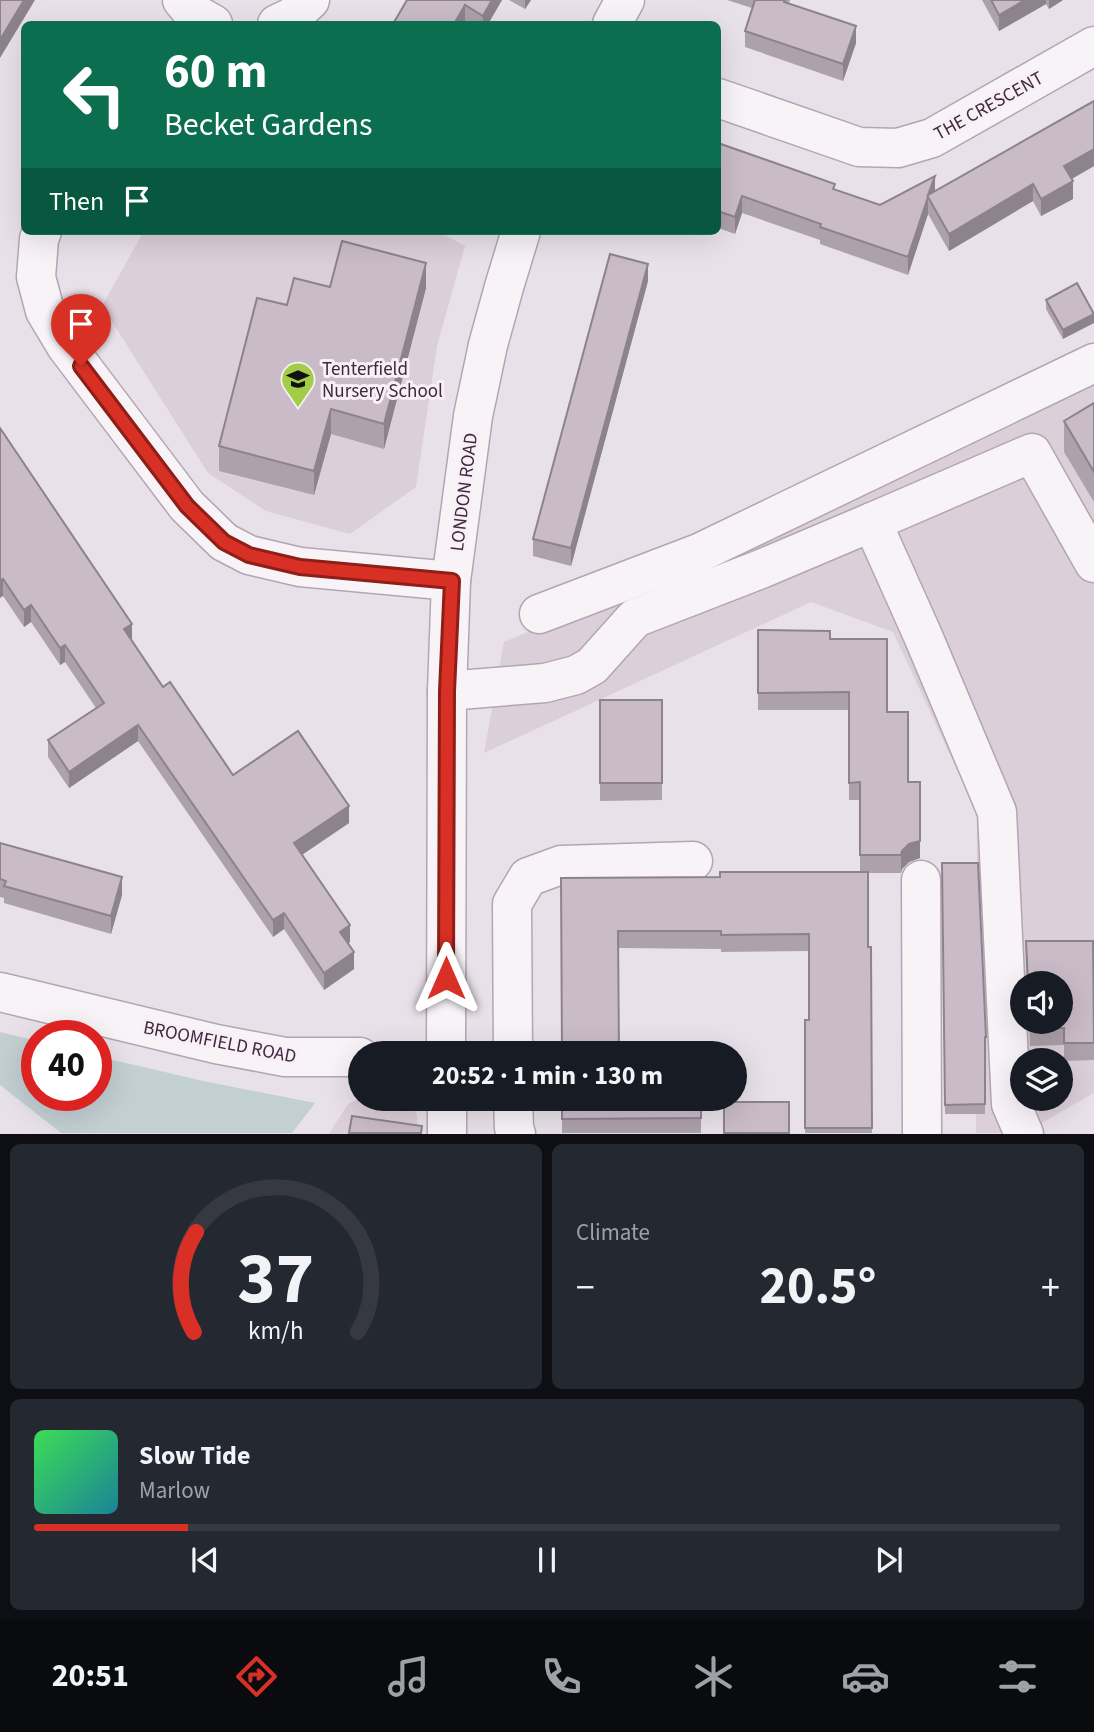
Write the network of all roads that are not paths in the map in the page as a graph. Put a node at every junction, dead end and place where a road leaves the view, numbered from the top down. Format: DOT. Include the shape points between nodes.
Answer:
graph roads {
  1 [pos="182,0"];
  2 [pos="310,0"];
  3 [pos="625,0"];
  4 [pos="208,21"];
  5 [pos="283,21"];
  6 [pos="614,21"];
  7 [pos="1094,46"];
  8 [pos="721,99"];
  9 [pos="40,235"];
  10 [pos="520,235"];
  11 [pos="1094,363"];
  12 [pos="872,522"];
  13 [pos="1094,563"];
  14 [pos="452,581"];
  15 [pos="539,614"];
  16 [pos="447,691"];
  17 [pos="693,861"];
  18 [pos="921,880"];
  19 [pos="0,992"];
  20 [pos="446,1041"];
  21 [pos="513,1041"];
  22 [pos="348,1057"];
  23 [pos="447,1111"];
  24 [pos="513,1111"];
  25 [pos="447,1133"];
  26 [pos="516,1133"];
  27 [pos="922,1133"];
  28 [pos="1024,1133"];
  1 -- 4 [label="street"];
  2 -- 5 [label="street"];
  3 -- 6 [label="street"];
  7 -- 8 [label="street, THE CRESCENT" via="932,138 898,148 859,147"];
  9 -- 14 [label="street" via="36,277 45,311 66,346 187,506 224,542 249,555 300,567"];
  10 -- 14 [label="street, LONDON ROAD" via="473,416"];
  11 -- 15 [label="street" via="699,553"];
  12 -- 13 [label="street" via="1032,453"];
  12 -- 16 [label="street" via="635,618 592,666 576,676"];
  12 -- 28 [label="street" via="997,812 1011,1104"];
  14 -- 16 [label="street, LONDON ROAD"];
  16 -- 20 [label="street, LONDON ROAD"];
  17 -- 21 [label="street" via="561,865 528,877 512,904"];
  18 -- 27 [label="street"];
  19 -- 22 [label="street, BROOMFIELD ROAD" via="285,1058"];
  23 -- 25 [label="street"];
  24 -- 26 [label="street"];
}
